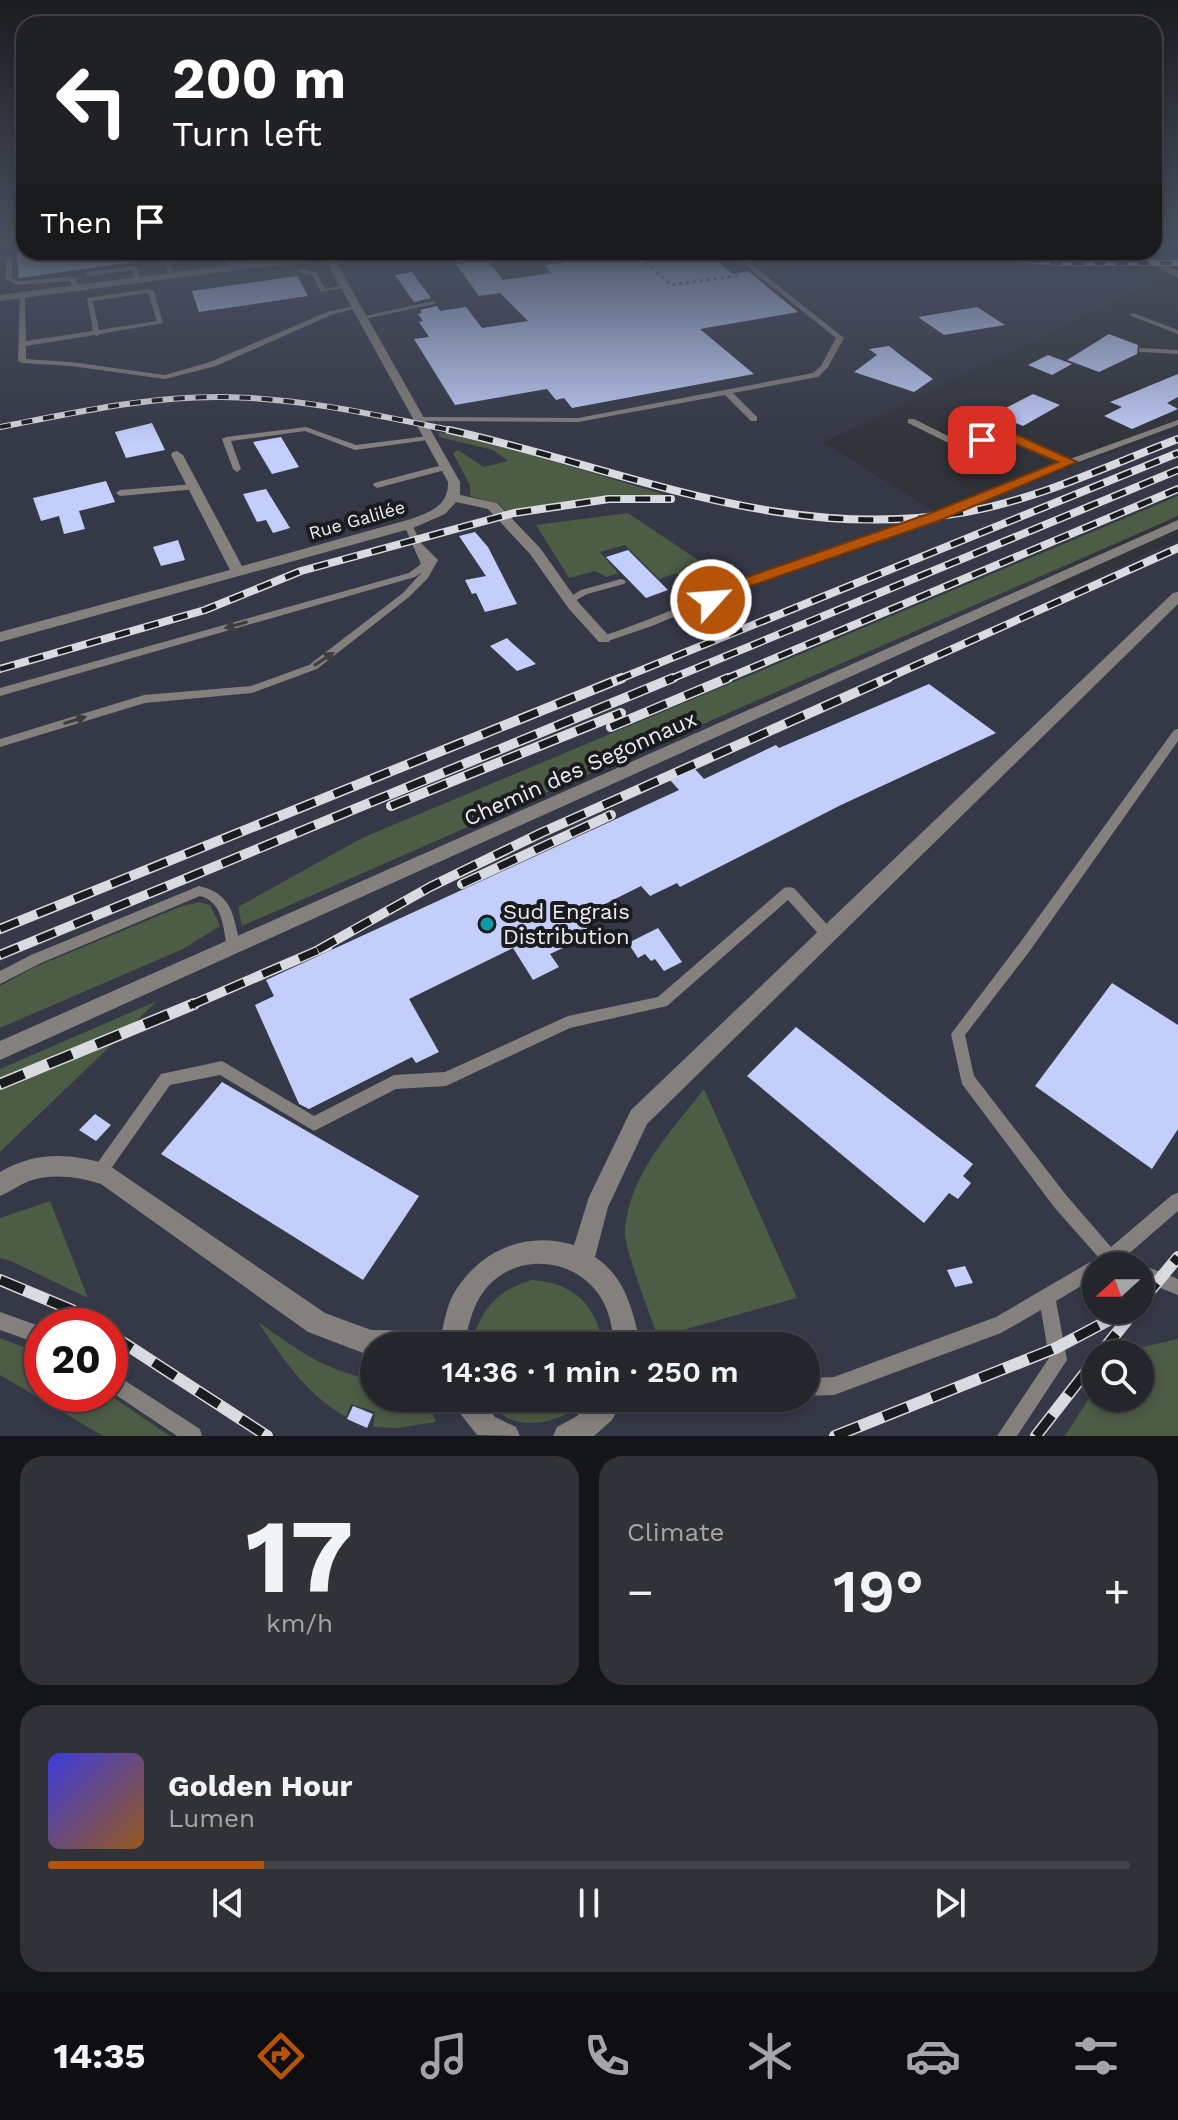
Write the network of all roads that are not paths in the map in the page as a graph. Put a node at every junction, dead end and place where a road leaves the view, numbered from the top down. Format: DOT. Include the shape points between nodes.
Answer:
graph roads {
  1 [pos="22,311"];
  2 [pos="92,311"];
  3 [pos="157,311"];
  4 [pos="369,311"];
  5 [pos="806,311"];
  6 [pos="361,312"];
  7 [pos="1133,315"];
  8 [pos="1178,332"];
  9 [pos="97,334"];
  10 [pos="22,344"];
  11 [pos="1142,350"];
  12 [pos="1178,352"];
  13 [pos="727,392"];
  14 [pos="418,419"];
  15 [pos="754,419"];
  16 [pos="911,421"];
  17 [pos="1178,422"];
  18 [pos="428,438"];
  19 [pos="177,455"];
  20 [pos="1070,462"];
  21 [pos="446,467"];
  22 [pos="237,469"];
  23 [pos="377,485"];
  24 [pos="194,487"];
  25 [pos="120,493"];
  26 [pos="454,498"];
  27 [pos="1178,524"];
  28 [pos="408,525"];
  29 [pos="419,545"];
  30 [pos="238,572"];
  31 [pos="621,582"];
  32 [pos="1178,596"];
  33 [pos="570,600"];
  34 [pos="0,637"];
  35 [pos="604,639"];
  36 [pos="0,692"];
  37 [pos="1178,733"];
  38 [pos="0,743"];
  39 [pos="828,935"];
  40 [pos="234,947"];
  41 [pos="0,978"];
  42 [pos="0,1051"];
  43 [pos="99,1172"];
  44 [pos="0,1185"];
  45 [pos="1178,1201"];
  46 [pos="1098,1252"];
  47 [pos="1122,1252"];
  48 [pos="582,1260"];
  49 [pos="1154,1278"];
  50 [pos="1082,1279"];
  51 [pos="1178,1287"];
  52 [pos="1047,1297"];
  53 [pos="0,1321"];
  54 [pos="24,1330"];
  55 [pos="453,1332"];
  56 [pos="627,1332"];
  57 [pos="360,1339"];
  58 [pos="820,1386"];
  59 [pos="128,1392"];
  60 [pos="475,1412"];
  61 [pos="603,1412"];
  62 [pos="193,1436"];
  63 [pos="507,1436"];
  64 [pos="566,1436"];
  65 [pos="1006,1436"];
  1 -- 10 [label="lane"];
  2 -- 9 [label="lane"];
  3 -- 9 [label="lane" via="161,322"];
  4 -- 6 [label="lane"];
  5 -- 13 [label="lane" via="840,338 824,367 815,375"];
  6 -- 10 [label="lane" via="329,313 213,364 165,377 22,361"];
  6 -- 14 [label="street"];
  7 -- 8 [label="lane"];
  9 -- 10 [label="lane"];
  11 -- 12 [label="lane"];
  13 -- 14 [label="lane" via="578,420"];
  13 -- 15 [label="lane"];
  14 -- 18 [label="street"];
  16 -- 20 [label="lane" via="966,448 999,432"];
  17 -- 20 [label="lane"];
  18 -- 21 [label="street"];
  18 -- 22 [label="lane" via="355,448 306,429 226,439"];
  19 -- 24 [label="street"];
  20 -- 35 [label="lane"];
  21 -- 23 [label="lane"];
  21 -- 26 [label="street"];
  24 -- 25 [label="lane"];
  24 -- 30 [label="street"];
  26 -- 28 [label="street, Rue Galilée" via="440,511"];
  26 -- 33 [label="street" via="492,506 535,551"];
  27 -- 40 [label="street, Chemin des Segonnaux"];
  28 -- 29 [label="lane"];
  28 -- 30 [label="street, Rue Galilée"];
  29 -- 36 [label="lane, one-way" via="426,565 412,575"];
  38 -- 29 [label="lane, one-way" via="144,699 252,689 313,667 375,622 425,576 433,560"];
  30 -- 34 [label="street, Rue Galilée"];
  31 -- 33 [label="lane"];
  32 -- 39 [label="street"];
  33 -- 35 [label="street"];
  37 -- 46 [label="lane" via="958,1034 967,1079"];
  39 -- 43 [label="lane" via="789,892 662,1002 568,1022 446,1079 394,1082 314,1124 222,1068 166,1079"];
  39 -- 48 [label="street" via="639,1117 597,1205"];
  40 -- 41 [label="lane" via="222,900 214,892 199,891"];
  40 -- 42 [label="street, Chemin des Segonnaux"];
  43 -- 44 [label="street" via="73,1164 29,1169"];
  43 -- 57 [label="street" via="317,1323"];
  45 -- 47 [label="lane"];
  48 -- 55 [label="street" via="559,1251 509,1256 486,1270 469,1290"];
  48 -- 56 [label="street" via="617,1297"];
  49 -- 51 [label="lane"];
  50 -- 52 [label="lane"];
  52 -- 58 [label="lane" via="1001,1324 834,1386"];
  52 -- 65 [label="lane" via="1058,1360"];
  53 -- 54 [label="lane"];
  59 -- 62 [label="lane"];
  60 -- 63 [label="street" via="486,1426"];
  61 -- 64 [label="street"];
}
